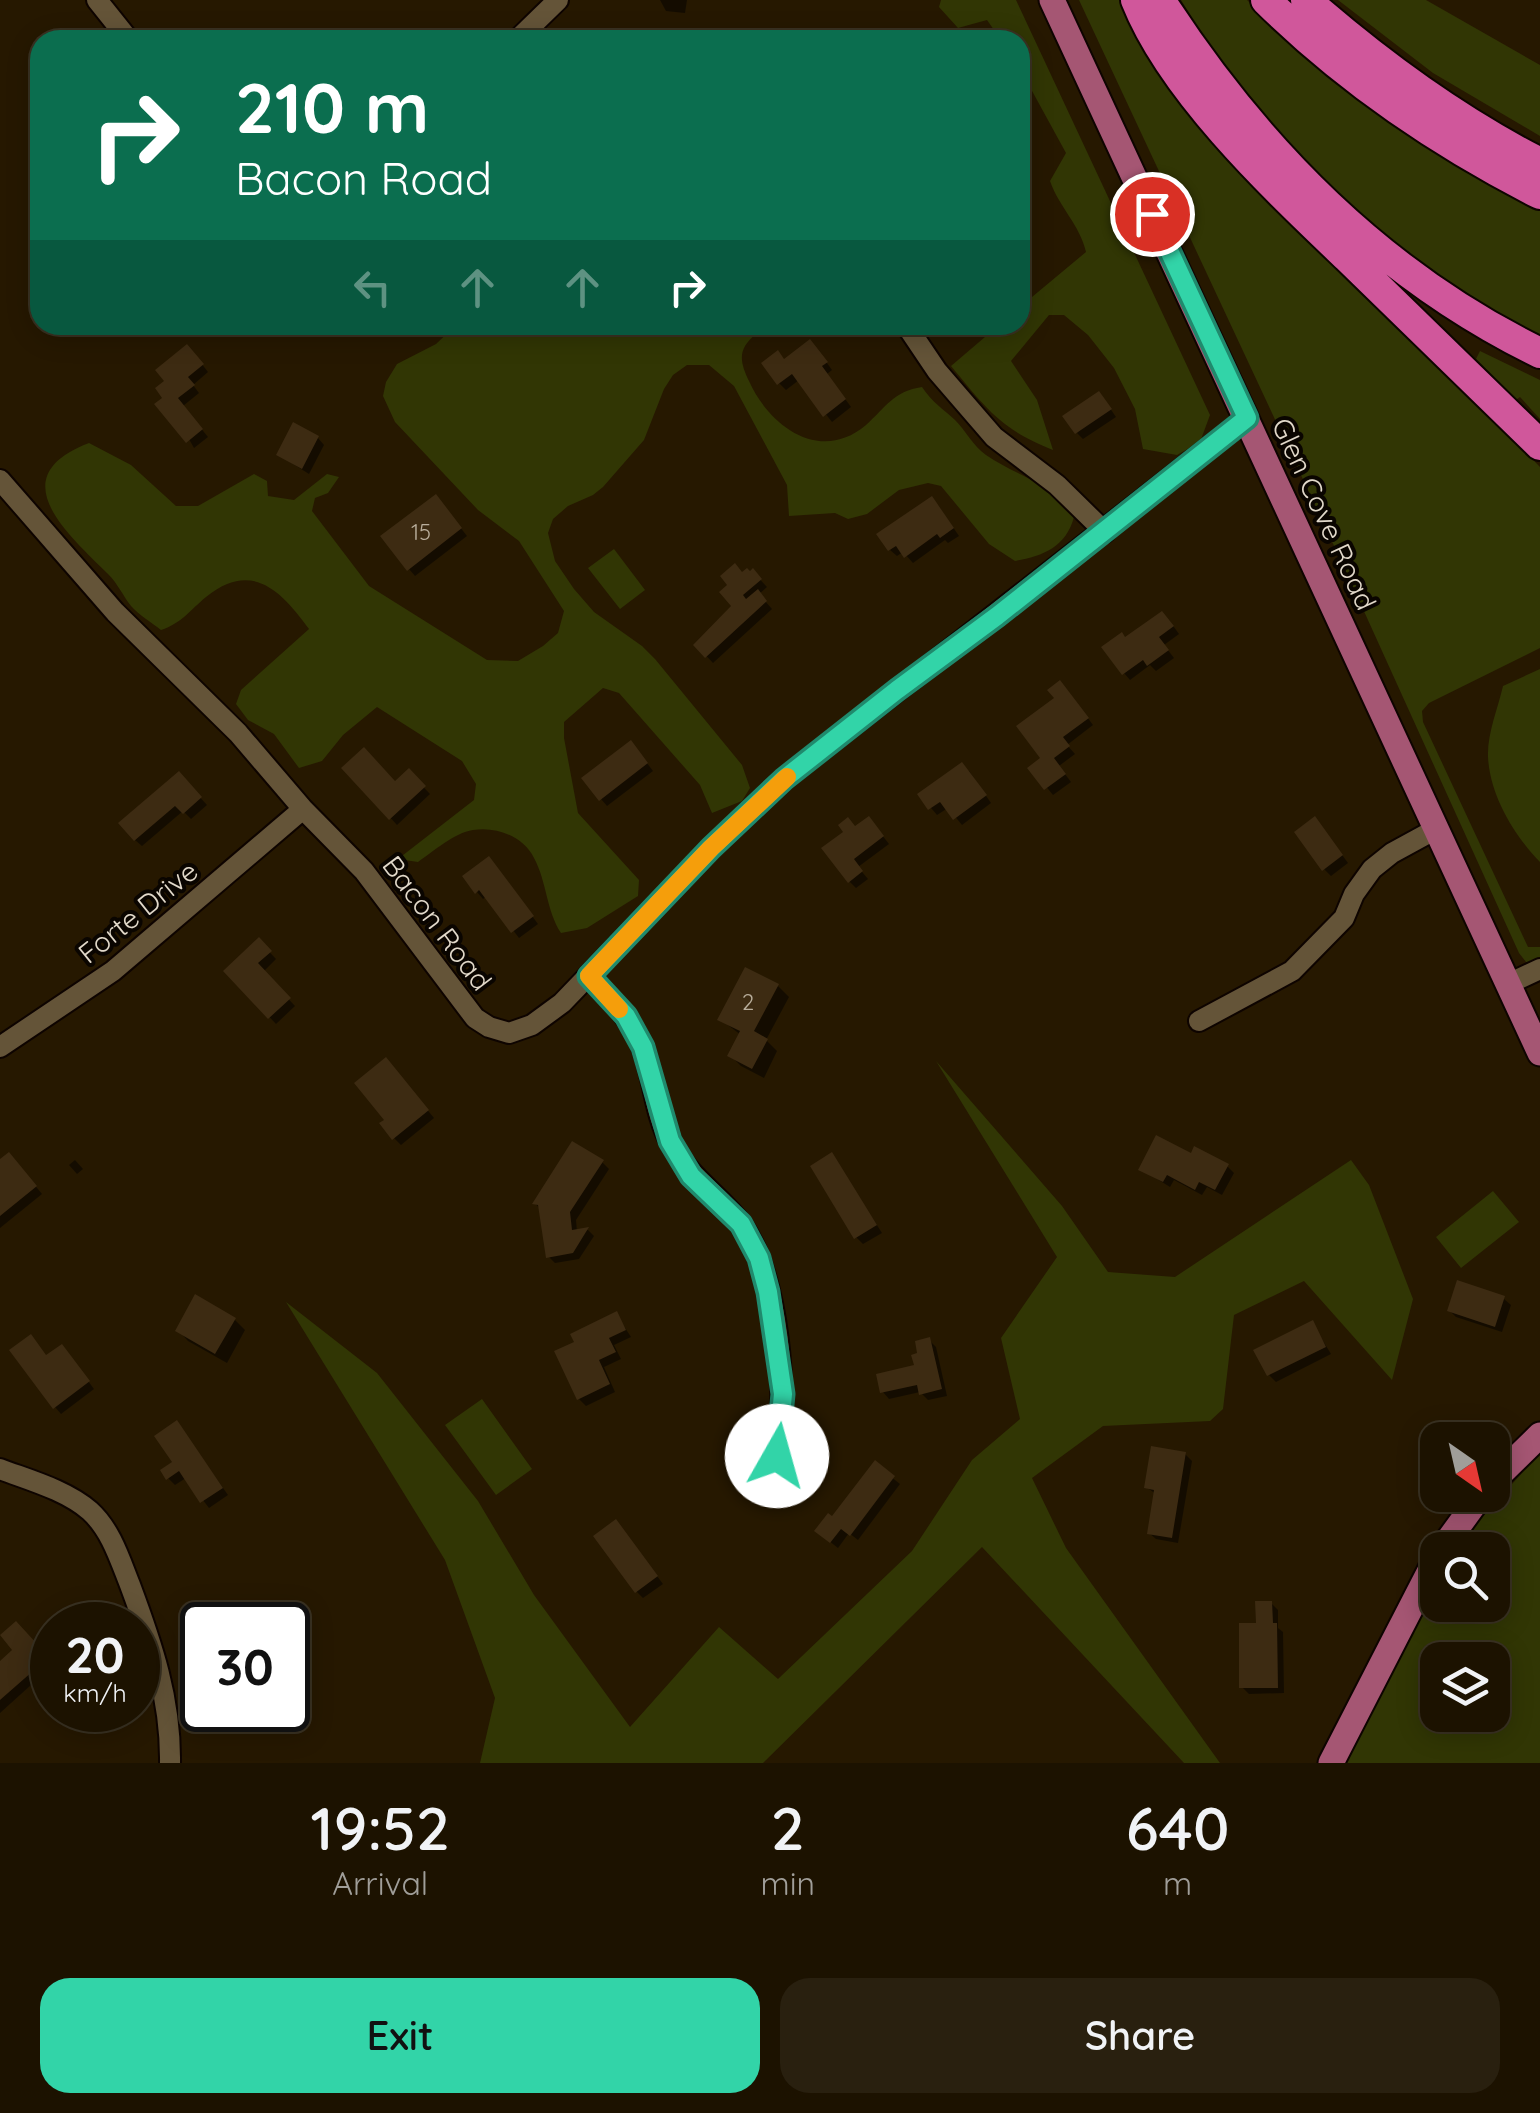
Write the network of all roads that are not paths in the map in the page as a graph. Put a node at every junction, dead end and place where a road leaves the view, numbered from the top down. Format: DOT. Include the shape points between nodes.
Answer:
graph roads {
  1 [pos="97,0"];
  2 [pos="558,0"];
  3 [pos="1052,0"];
  4 [pos="1136,0"];
  5 [pos="1160,0"];
  6 [pos="1266,0"];
  7 [pos="1306,0"];
  8 [pos="121,30"];
  9 [pos="526,30"];
  10 [pos="1540,163"];
  11 [pos="1540,194"];
  12 [pos="913,335"];
  13 [pos="1540,353"];
  14 [pos="1247,418"];
  15 [pos="1540,445"];
  16 [pos="0,480"];
  17 [pos="1105,532"];
  18 [pos="303,809"];
  19 [pos="1436,829"];
  20 [pos="1540,969"];
  21 [pos="589,976"];
  22 [pos="1508,984"];
  23 [pos="1199,1021"];
  24 [pos="0,1047"];
  25 [pos="1540,1053"];
  26 [pos="1540,1435"];
  27 [pos="777,1456"];
  28 [pos="1510,1464"];
  29 [pos="0,1469"];
  30 [pos="1420,1589"];
  31 [pos="170,1763"];
  32 [pos="1330,1763"];
  1 -- 8 [label="street"];
  2 -- 9 [label="street"];
  3 -- 14 [label="main road, Glen Cove Road"];
  4 -- 15 [label="highway" via="1177,70 1238,148"];
  5 -- 13 [label="highway" via="1256,132 1342,218 1443,296"];
  6 -- 11 [label="highway" via="1374,93"];
  7 -- 10 [label="highway" via="1414,87"];
  12 -- 17 [label="street" via="994,437 1057,484"];
  14 -- 17 [label="street, Bacon Road"];
  14 -- 19 [label="main road, Glen Cove Road"];
  16 -- 18 [label="street, Bacon Road"];
  17 -- 21 [label="street, Bacon Road" via="784,779"];
  18 -- 21 [label="street, Bacon Road" via="364,871 467,1008 489,1027 510,1033 532,1025"];
  18 -- 24 [label="street, Forte Drive" via="113,971"];
  19 -- 22 [label="main road, Glen Cove Road"];
  19 -- 23 [label="street" via="1372,869 1344,918 1292,971"];
  20 -- 22 [label="street"];
  21 -- 27 [label="street" via="626,1016 643,1047 670,1141 691,1176 741,1224 759,1258 783,1394"];
  22 -- 25 [label="main road, Glen Cove Road"];
  26 -- 28 [label="main road"];
  29 -- 31 [label="street" via="73,1499 103,1526 156,1654 168,1706"];
  30 -- 32 [label="main road"];
}
